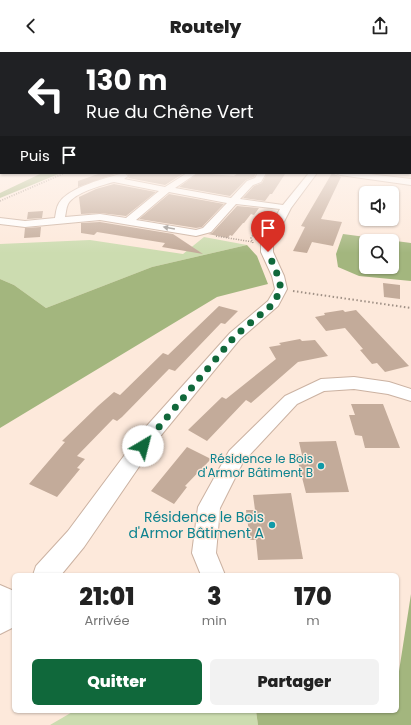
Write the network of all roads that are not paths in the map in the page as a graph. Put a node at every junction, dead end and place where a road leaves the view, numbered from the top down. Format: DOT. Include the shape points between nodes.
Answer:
graph roads {
  1 [pos="83,190"];
  2 [pos="166,190"];
  3 [pos="169,190"];
  4 [pos="241,190"];
  5 [pos="297,190"];
  6 [pos="231,199"];
  7 [pos="282,206"];
  8 [pos="0,221"];
  9 [pos="129,221"];
  10 [pos="59,222"];
  11 [pos="411,395"];
  12 [pos="47,573"];
  13 [pos="212,573"];
  14 [pos="0,598"];
  15 [pos="12,603"];
  16 [pos="12,612"];
  17 [pos="0,621"];
  1 -- 10 [label="street" via="64,203"];
  2 -- 9 [label="street"];
  3 -- 6 [label="street"];
  4 -- 6 [label="street"];
  5 -- 7 [label="street"];
  6 -- 7 [label="street"];
  6 -- 9 [label="street, one-way" via="204,231 196,233"];
  7 -- 12 [label="street" via="267,243 281,289 273,304 235,336 151,434 76,539"];
  8 -- 10 [label="street" via="25,224"];
  9 -- 10 [label="street" via="100,217"];
  11 -- 13 [label="street" via="354,382 321,385 291,400 236,457 209,507 204,553"];
  14 -- 15 [label="street"];
  16 -- 17 [label="street"];
}
